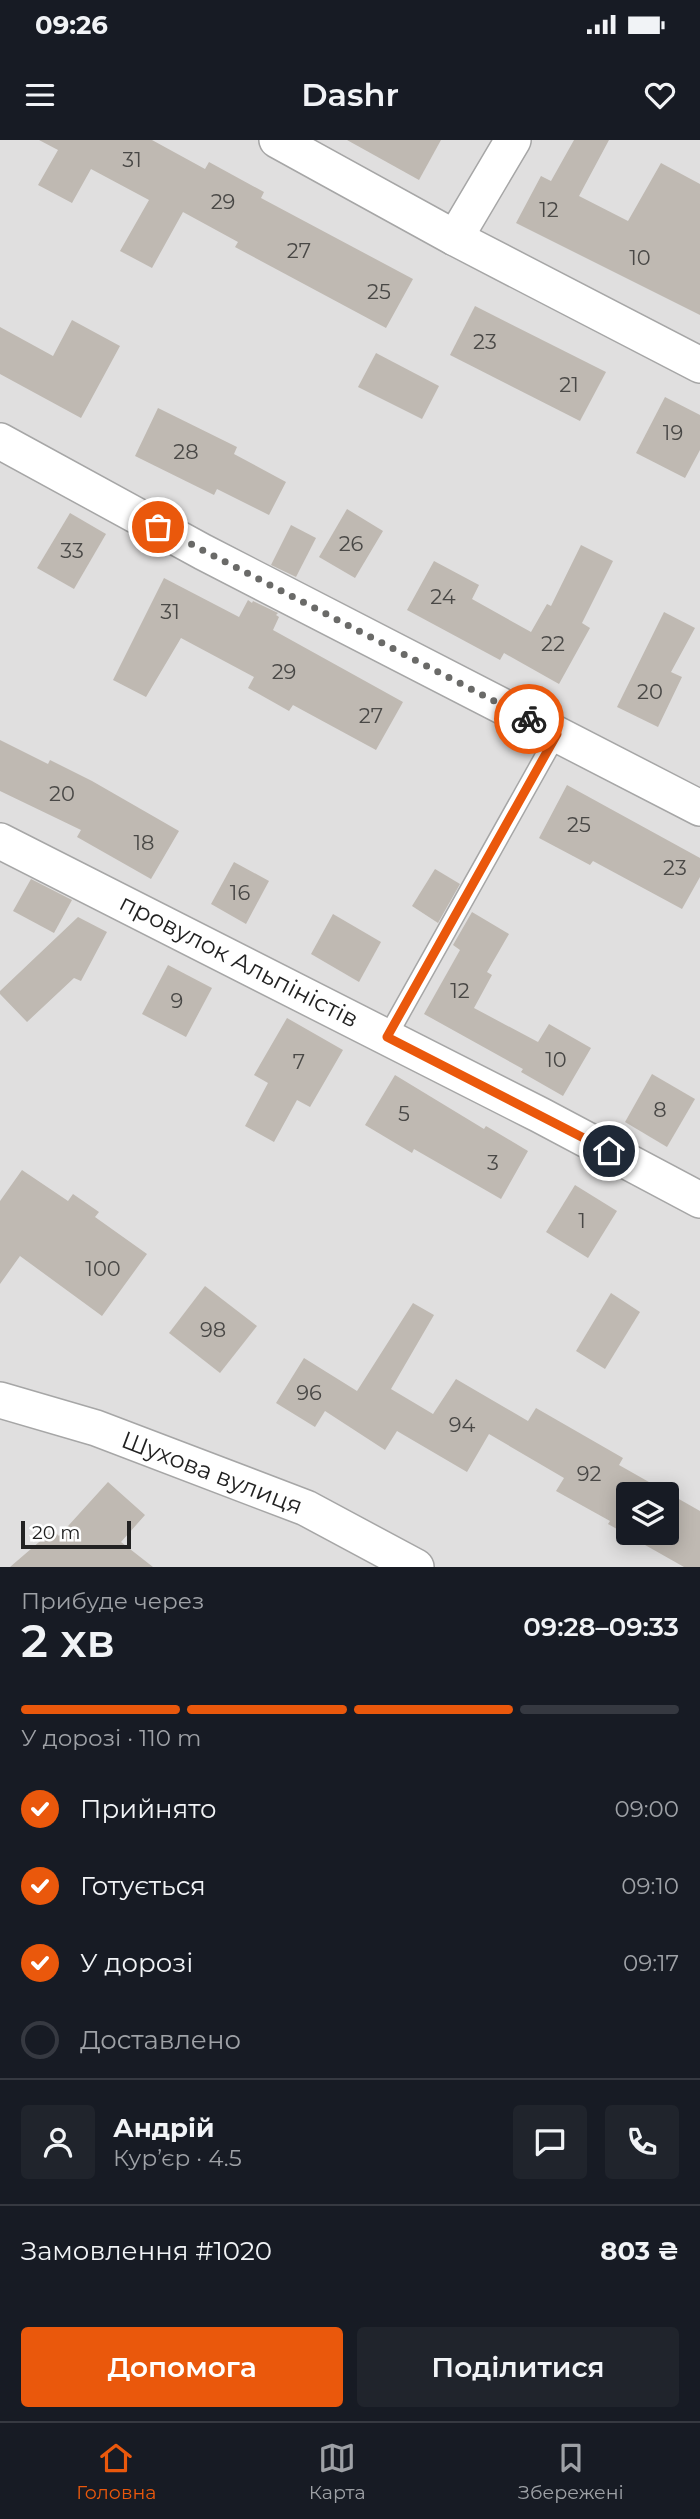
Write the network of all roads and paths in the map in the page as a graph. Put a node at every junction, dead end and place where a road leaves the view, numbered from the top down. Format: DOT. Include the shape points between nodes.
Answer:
graph roads {
  1 [pos="277,140"];
  2 [pos="513,140"];
  3 [pos="455,238"];
  4 [pos="700,365"];
  5 [pos="0,441"];
  6 [pos="557,734"];
  7 [pos="700,807"];
  8 [pos="0,841"];
  9 [pos="387,1037"];
  10 [pos="700,1200"];
  11 [pos="0,1401"];
  12 [pos="416,1567"];
  1 -- 3 [label="street"];
  2 -- 3 [label="street"];
  3 -- 4 [label="street"];
  5 -- 6 [label="street" via="203,552"];
  6 -- 7 [label="street"];
  6 -- 9 [label="lane"];
  8 -- 9 [label="street, провулок Альпіністів"];
  9 -- 10 [label="street, провулок Альпіністів"];
  11 -- 12 [label="street, Шухова вулиця" via="96,1428 306,1508"];
}
